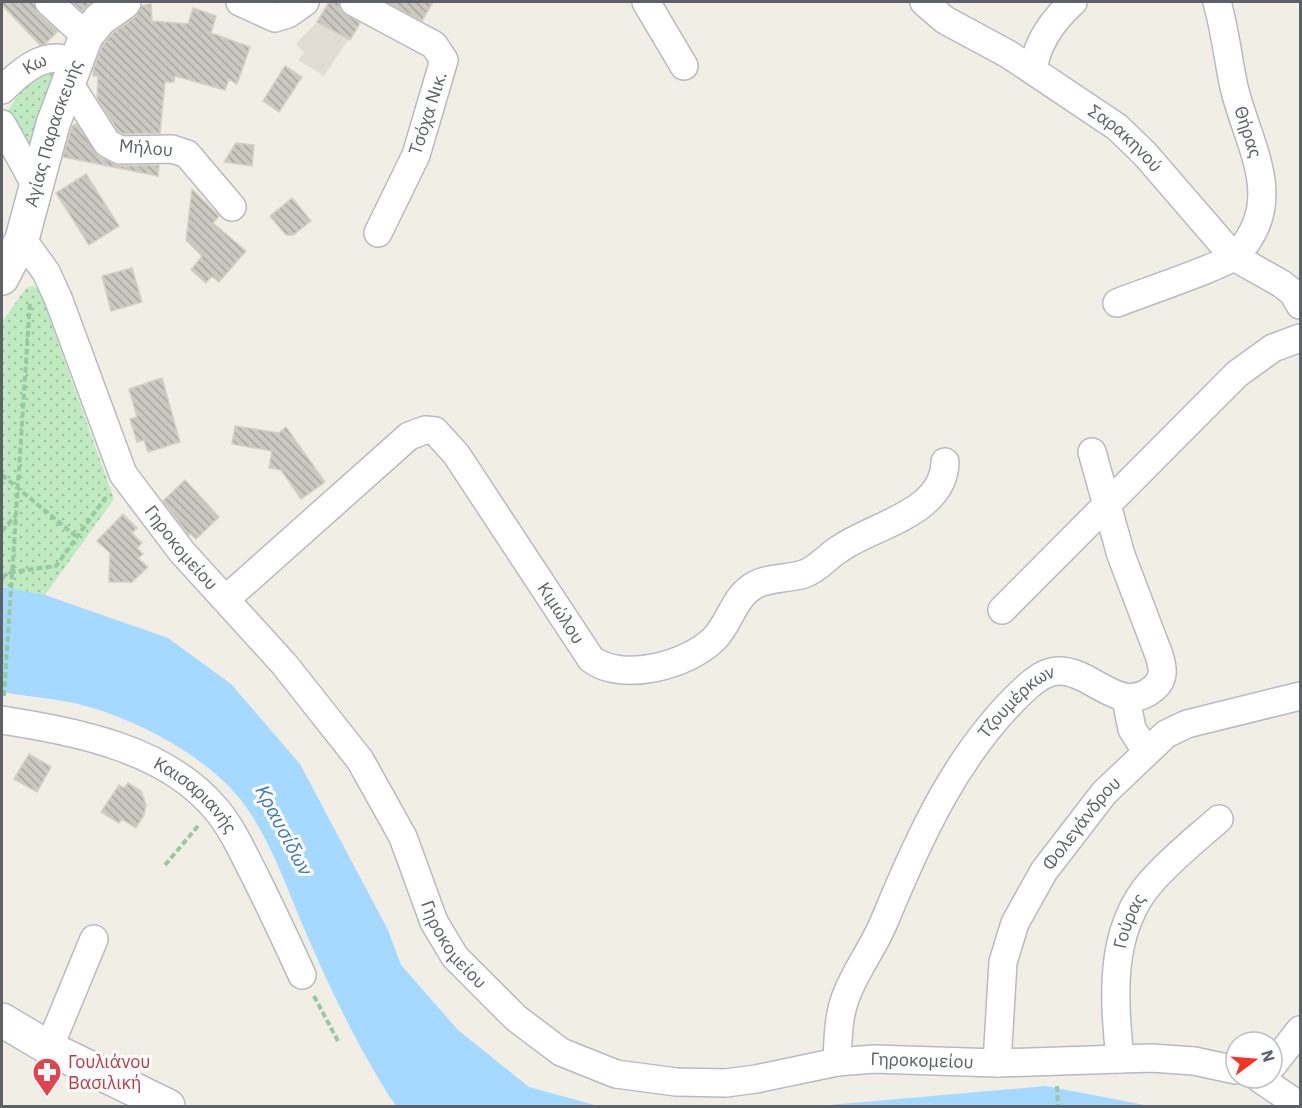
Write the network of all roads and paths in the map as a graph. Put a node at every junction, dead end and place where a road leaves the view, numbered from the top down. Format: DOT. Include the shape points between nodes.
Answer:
graph roads {
  1 [pos="49,2"];
  2 [pos="124,2"];
  3 [pos="240,2"];
  4 [pos="305,2"];
  5 [pos="354,2"];
  6 [pos="646,2"];
  7 [pos="924,2"];
  8 [pos="1073,2"];
  9 [pos="1217,2"];
  10 [pos="76,61"];
  11 [pos="684,66"];
  12 [pos="1033,70"];
  13 [pos="2,90"];
  14 [pos="2,124"];
  15 [pos="37,188"];
  16 [pos="232,207"];
  17 [pos="378,233"];
  18 [pos="22,239"];
  19 [pos="1234,257"];
  20 [pos="2,278"];
  21 [pos="1291,280"];
  22 [pos="31,297"];
  23 [pos="1117,303"];
  24 [pos="1300,305"];
  25 [pos="1300,338"];
  26 [pos="1092,452"];
  27 [pos="945,462"];
  28 [pos="123,474"];
  29 [pos="2,475"];
  30 [pos="17,488"];
  31 [pos="1107,503"];
  32 [pos="15,516"];
  33 [pos="2,531"];
  34 [pos="77,537"];
  35 [pos="11,572"];
  36 [pos="2,577"];
  37 [pos="226,599"];
  38 [pos="1002,610"];
  39 [pos="1300,696"];
  40 [pos="1126,699"];
  41 [pos="2,720"];
  42 [pos="1146,751"];
  43 [pos="214,807"];
  44 [pos="1219,819"];
  45 [pos="165,865"];
  46 [pos="94,939"];
  47 [pos="303,975"];
  48 [pos="2,1020"];
  49 [pos="1300,1030"];
  50 [pos="339,1043"];
  51 [pos="49,1048"];
  52 [pos="1284,1050"];
  53 [pos="1120,1059"];
  54 [pos="837,1062"];
  55 [pos="997,1063"];
  56 [pos="1224,1067"];
  57 [pos="1056,1079"];
  58 [pos="1281,1090"];
  59 [pos="132,1099"];
  60 [pos="1300,1106"];
  61 [pos="168,1107"];
  62 [pos="1058,1107"];
  1 -- 10 [label="street, Μήλου"];
  2 -- 10 [label="street, Αγίας Παρασκευής" via="105,14"];
  3 -- 4 [label="street" via="275,18"];
  5 -- 17 [label="street, Τσόχα Νικ." via="434,45 444,60 416,155"];
  6 -- 11 [label="street"];
  7 -- 12 [label="street, Σαρακηνού" via="945,20"];
  8 -- 12 [label="street" via="1040,43"];
  9 -- 19 [label="street, Θήρας" via="1234,87 1263,184 1261,212 1253,232"];
  10 -- 13 [label="street, Κω" via="47,58"];
  10 -- 15 [label="street, Αγίας Παρασκευής" via="53,124"];
  10 -- 16 [label="street, Μήλου" via="107,143 120,150 172,149 187,154"];
  12 -- 19 [label="street, Σαρακηνού" via="1130,138"];
  14 -- 15 [label="street"];
  15 -- 18 [label="street, Αγίας Παρασκευής"];
  18 -- 20 [label="street, Αγίας Παρασκευής"];
  18 -- 28 [label="street, Γηροκομείου" via="58,298"];
  19 -- 21 [label="street, Σαρακηνού"];
  19 -- 23 [label="street"];
  21 -- 24 [label="street, Σαρακηνού"];
  22 -- 30 [label="path"];
  25 -- 31 [label="street" via="1273,348 1237,374"];
  26 -- 31 [label="street"];
  27 -- 37 [label="street, Κιμώλου" via="940,486 905,517 841,548 813,570 752,586 741,596 713,640 690,655 659,667 605,667 591,659 456,454 435,431 409,436"];
  28 -- 34 [label="path"];
  28 -- 37 [label="street, Γηροκομείου" via="182,552"];
  29 -- 30 [label="path"];
  30 -- 32 [label="path"];
  30 -- 34 [label="path"];
  31 -- 38 [label="street"];
  31 -- 40 [label="street" via="1121,555 1163,672 1159,683 1149,692"];
  32 -- 33 [label="path"];
  32 -- 35 [label="path"];
  34 -- 35 [label="path" via="56,566"];
  35 -- 36 [label="path"];
  35 -- 41 [label="path"];
  37 -- 54 [label="street, Γηροκομείου" via="332,722 373,778 403,837 437,929 455,957 492,996 541,1038 600,1070 659,1081 726,1083"];
  39 -- 42 [label="street, Φολεγάνδρου" via="1187,724 1166,734"];
  40 -- 42 [label="street" via="1132,729"];
  40 -- 54 [label="street, Τζουμέρκων" via="1076,674 1053,671 1026,688 981,736 932,817 844,999"];
  41 -- 43 [label="street, Καισαριανής" via="69,732 131,752 165,769"];
  42 -- 55 [label="street, Φολεγάνδρου" via="1074,830 1044,871 1020,914 1003,962"];
  43 -- 45 [label="path"];
  43 -- 47 [label="street, Καισαριανής" via="240,848"];
  44 -- 53 [label="street, Γούρας" via="1150,883 1130,913 1115,981"];
  46 -- 51 [label="street"];
  47 -- 50 [label="path"];
  48 -- 51 [label="street"];
  49 -- 52 [label="street"];
  51 -- 59 [label="street"];
  53 -- 55 [label="street, Γηροκομείου"];
  53 -- 56 [label="street, Γηροκομείου" via="1194,1061"];
  54 -- 55 [label="street, Γηροκομείου" via="874,1059"];
  57 -- 62 [label="path"];
  58 -- 60 [label="street"];
  59 -- 61 [label="street"];
}
